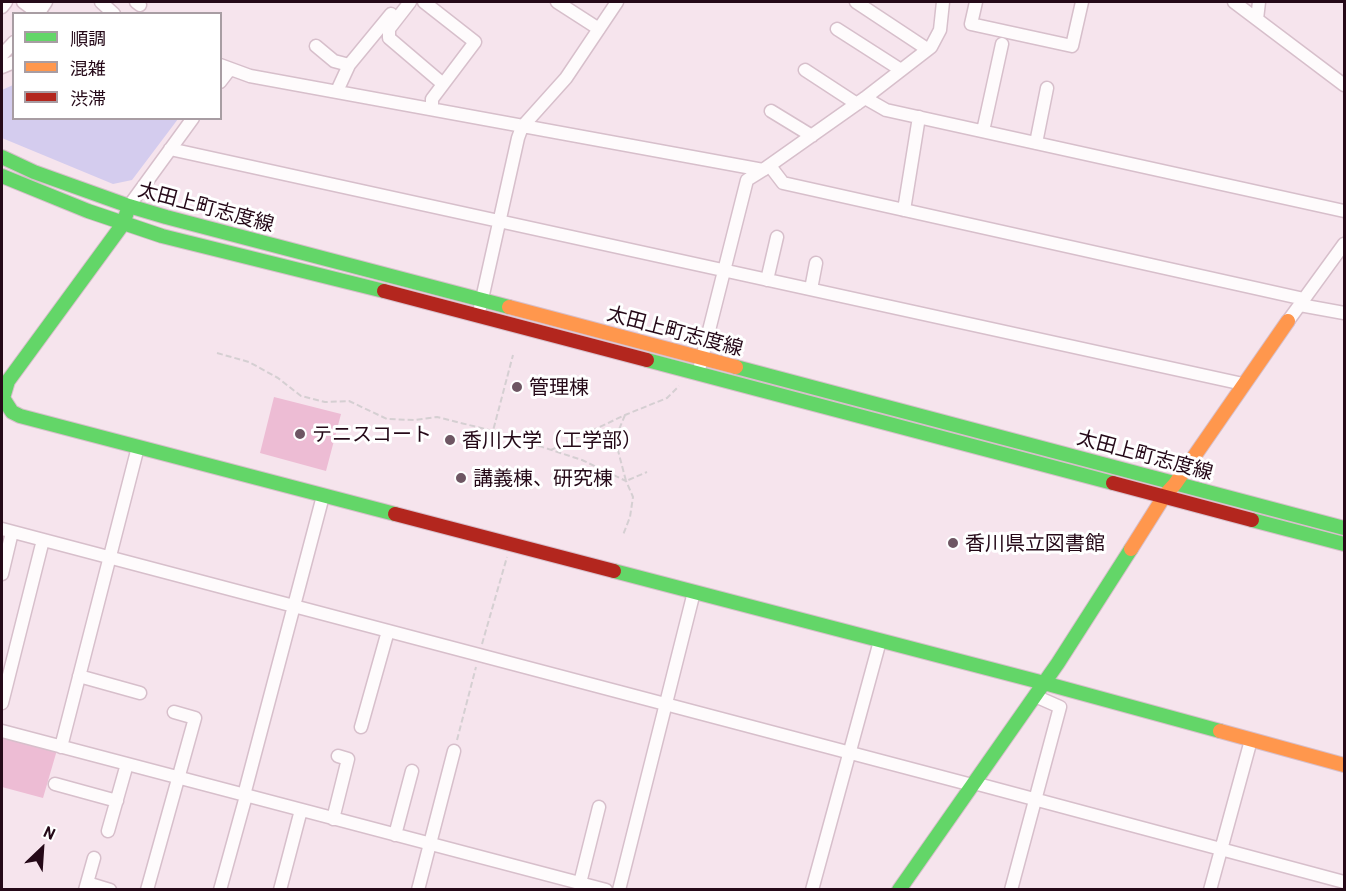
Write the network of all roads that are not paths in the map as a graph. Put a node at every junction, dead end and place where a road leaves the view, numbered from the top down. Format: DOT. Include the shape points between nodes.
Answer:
graph roads {
  1 [pos="6,2"];
  2 [pos="23,2"];
  3 [pos="35,2"];
  4 [pos="401,2"];
  5 [pos="410,2"];
  6 [pos="424,2"];
  7 [pos="556,2"];
  8 [pos="617,2"];
  9 [pos="856,2"];
  10 [pos="943,2"];
  11 [pos="976,2"];
  12 [pos="1082,2"];
  13 [pos="1234,2"];
  14 [pos="1259,2"];
  15 [pos="2,7"];
  16 [pos="1257,19"];
  17 [pos="599,29"];
  18 [pos="837,29"];
  19 [pos="1002,44"];
  20 [pos="316,46"];
  21 [pos="927,50"];
  22 [pos="349,65"];
  23 [pos="225,67"];
  24 [pos="805,70"];
  25 [pos="901,70"];
  26 [pos="443,84"];
  27 [pos="1344,85"];
  28 [pos="1047,88"];
  29 [pos="337,91"];
  30 [pos="861,101"];
  31 [pos="432,109"];
  32 [pos="771,111"];
  33 [pos="919,117"];
  34 [pos="192,120"];
  35 [pos="522,127"];
  36 [pos="983,131"];
  37 [pos="812,136"];
  38 [pos="1036,143"];
  39 [pos="170,149"];
  40 [pos="2,157"];
  41 [pos="767,168"];
  42 [pos="2,176"];
  43 [pos="129,206"];
  44 [pos="904,210"];
  45 [pos="1344,211"];
  46 [pos="499,221"];
  47 [pos="123,224"];
  48 [pos="777,237"];
  49 [pos="1344,244"];
  50 [pos="816,263"];
  51 [pos="723,270"];
  52 [pos="767,280"];
  53 [pos="811,290"];
  54 [pos="481,300"];
  55 [pos="1302,302"];
  56 [pos="1344,314"];
  57 [pos="478,315"];
  58 [pos="1288,321"];
  59 [pos="702,358"];
  60 [pos="699,373"];
  61 [pos="1243,384"];
  62 [pos="2,398"];
  63 [pos="138,447"];
  64 [pos="1175,484"];
  65 [pos="1165,495"];
  66 [pos="323,496"];
  67 [pos="1344,528"];
  68 [pos="7,530"];
  69 [pos="43,540"];
  70 [pos="1344,544"];
  71 [pos="110,557"];
  72 [pos="2,574"];
  73 [pos="694,592"];
  74 [pos="293,606"];
  75 [pos="388,631"];
  76 [pos="880,641"];
  77 [pos="79,676"];
  78 [pos="1044,683"];
  79 [pos="140,693"];
  80 [pos="1035,696"];
  81 [pos="2,703"];
  82 [pos="665,703"];
  83 [pos="174,712"];
  84 [pos="361,727"];
  85 [pos="2,731"];
  86 [pos="1251,740"];
  87 [pos="61,747"];
  88 [pos="454,751"];
  89 [pos="850,753"];
  90 [pos="338,756"];
  91 [pos="127,764"];
  92 [pos="1344,765"];
  93 [pos="412,771"];
  94 [pos="178,777"];
  95 [pos="56,784"];
  96 [pos="973,784"];
  97 [pos="245,795"];
  98 [pos="1036,800"];
  99 [pos="117,801"];
  100 [pos="599,807"];
  101 [pos="301,810"];
  102 [pos="333,819"];
  103 [pos="108,831"];
  104 [pos="394,835"];
  105 [pos="429,844"];
  106 [pos="1220,849"];
  107 [pos="94,858"];
  108 [pos="1344,882"];
  109 [pos="580,883"];
  110 [pos="86,886"];
  111 [pos="110,890"];
  112 [pos="147,890"];
  113 [pos="220,890"];
  114 [pos="280,890"];
  115 [pos="418,890"];
  116 [pos="606,890"];
  117 [pos="619,890"];
  118 [pos="812,890"];
  119 [pos="899,890"];
  120 [pos="1011,890"];
  121 [pos="1210,890"];
  1 -- 15 [label="street"];
  2 -- 3 [label="street" via="31,8"];
  4 -- 22 [label="street"];
  5 -- 26 [label="street" via="389,29 389,38"];
  6 -- 26 [label="street" via="475,42"];
  7 -- 17 [label="street"];
  8 -- 17 [label="street"];
  9 -- 21 [label="street"];
  10 -- 21 [label="street" via="940,30"];
  11 -- 12 [label="street" via="971,24 1072,46"];
  13 -- 16 [label="street"];
  14 -- 16 [label="street"];
  16 -- 27 [label="street"];
  17 -- 35 [label="street" via="566,78"];
  18 -- 25 [label="street"];
  19 -- 36 [label="street"];
  20 -- 22 [label="street" via="334,61"];
  21 -- 25 [label="street"];
  22 -- 29 [label="street"];
  23 -- 29 [label="street" via="250,76"];
  24 -- 30 [label="street"];
  25 -- 30 [label="street"];
  26 -- 31 [label="street" via="432,99"];
  28 -- 38 [label="street"];
  29 -- 31 [label="street"];
  30 -- 33 [label="street"];
  30 -- 37 [label="street"];
  31 -- 35 [label="street"];
  32 -- 37 [label="street"];
  33 -- 36 [label="street"];
  33 -- 44 [label="street"];
  34 -- 39 [label="street"];
  35 -- 41 [label="street"];
  35 -- 46 [label="street"];
  36 -- 38 [label="street"];
  37 -- 41 [label="street"];
  38 -- 45 [label="street"];
  39 -- 43 [label="street"];
  39 -- 46 [label="street"];
  40 -- 43 [label="main road, 太田上町志度線"];
  41 -- 44 [label="street" via="783,183"];
  41 -- 51 [label="street" via="747,180"];
  42 -- 47 [label="main road, 太田上町志度線"];
  43 -- 47 [label="main road"];
  43 -- 54 [label="main road, 太田上町志度線"];
  44 -- 55 [label="street"];
  46 -- 51 [label="street"];
  46 -- 54 [label="street"];
  47 -- 57 [label="main road, 太田上町志度線"];
  47 -- 62 [label="main road" via="8,381"];
  48 -- 52 [label="street"];
  49 -- 55 [label="street"];
  50 -- 53 [label="street"];
  51 -- 52 [label="street"];
  51 -- 59 [label="street"];
  52 -- 53 [label="street"];
  53 -- 61 [label="street"];
  54 -- 57 [label="street"];
  54 -- 59 [label="main road, 太田上町志度線"];
  55 -- 56 [label="street"];
  55 -- 58 [label="street"];
  57 -- 60 [label="main road, 太田上町志度線"];
  58 -- 61 [label="main road"];
  59 -- 60 [label="street"];
  59 -- 64 [label="main road, 太田上町志度線"];
  60 -- 65 [label="main road, 太田上町志度線"];
  61 -- 64 [label="main road"];
  62 -- 63 [label="main road" via="20,416"];
  63 -- 66 [label="main road"];
  63 -- 71 [label="street"];
  64 -- 65 [label="main road"];
  64 -- 67 [label="main road, 太田上町志度線"];
  65 -- 70 [label="main road, 太田上町志度線"];
  65 -- 78 [label="main road"];
  66 -- 73 [label="main road"];
  66 -- 74 [label="street"];
  68 -- 69 [label="street"];
  68 -- 72 [label="street"];
  69 -- 71 [label="street"];
  69 -- 81 [label="street"];
  71 -- 74 [label="street"];
  71 -- 77 [label="street"];
  73 -- 76 [label="main road"];
  73 -- 82 [label="street"];
  74 -- 75 [label="street"];
  74 -- 97 [label="street"];
  75 -- 82 [label="street"];
  75 -- 84 [label="street"];
  76 -- 78 [label="main road"];
  76 -- 89 [label="street"];
  77 -- 79 [label="street"];
  77 -- 87 [label="street"];
  78 -- 80 [label="main road"];
  78 -- 86 [label="main road"];
  80 -- 96 [label="main road"];
  80 -- 98 [label="street" via="1060,707"];
  82 -- 89 [label="street"];
  82 -- 117 [label="street"];
  83 -- 94 [label="street" via="195,718"];
  85 -- 87 [label="street"];
  86 -- 92 [label="main road"];
  86 -- 106 [label="street"];
  87 -- 91 [label="street"];
  88 -- 105 [label="street"];
  89 -- 96 [label="street"];
  89 -- 118 [label="street"];
  90 -- 102 [label="street" via="348,759"];
  91 -- 94 [label="street"];
  91 -- 99 [label="street"];
  93 -- 104 [label="street"];
  94 -- 97 [label="street"];
  94 -- 112 [label="street"];
  95 -- 99 [label="street"];
  96 -- 98 [label="street"];
  96 -- 119 [label="main road"];
  97 -- 101 [label="street"];
  97 -- 113 [label="street"];
  98 -- 106 [label="street"];
  98 -- 120 [label="street"];
  99 -- 103 [label="street"];
  100 -- 109 [label="street"];
  101 -- 102 [label="street"];
  101 -- 114 [label="street"];
  102 -- 104 [label="street"];
  104 -- 105 [label="street"];
  105 -- 109 [label="street"];
  105 -- 115 [label="street"];
  106 -- 108 [label="street"];
  106 -- 121 [label="street"];
  107 -- 110 [label="street"];
  109 -- 116 [label="street"];
  110 -- 111 [label="street"];
}
